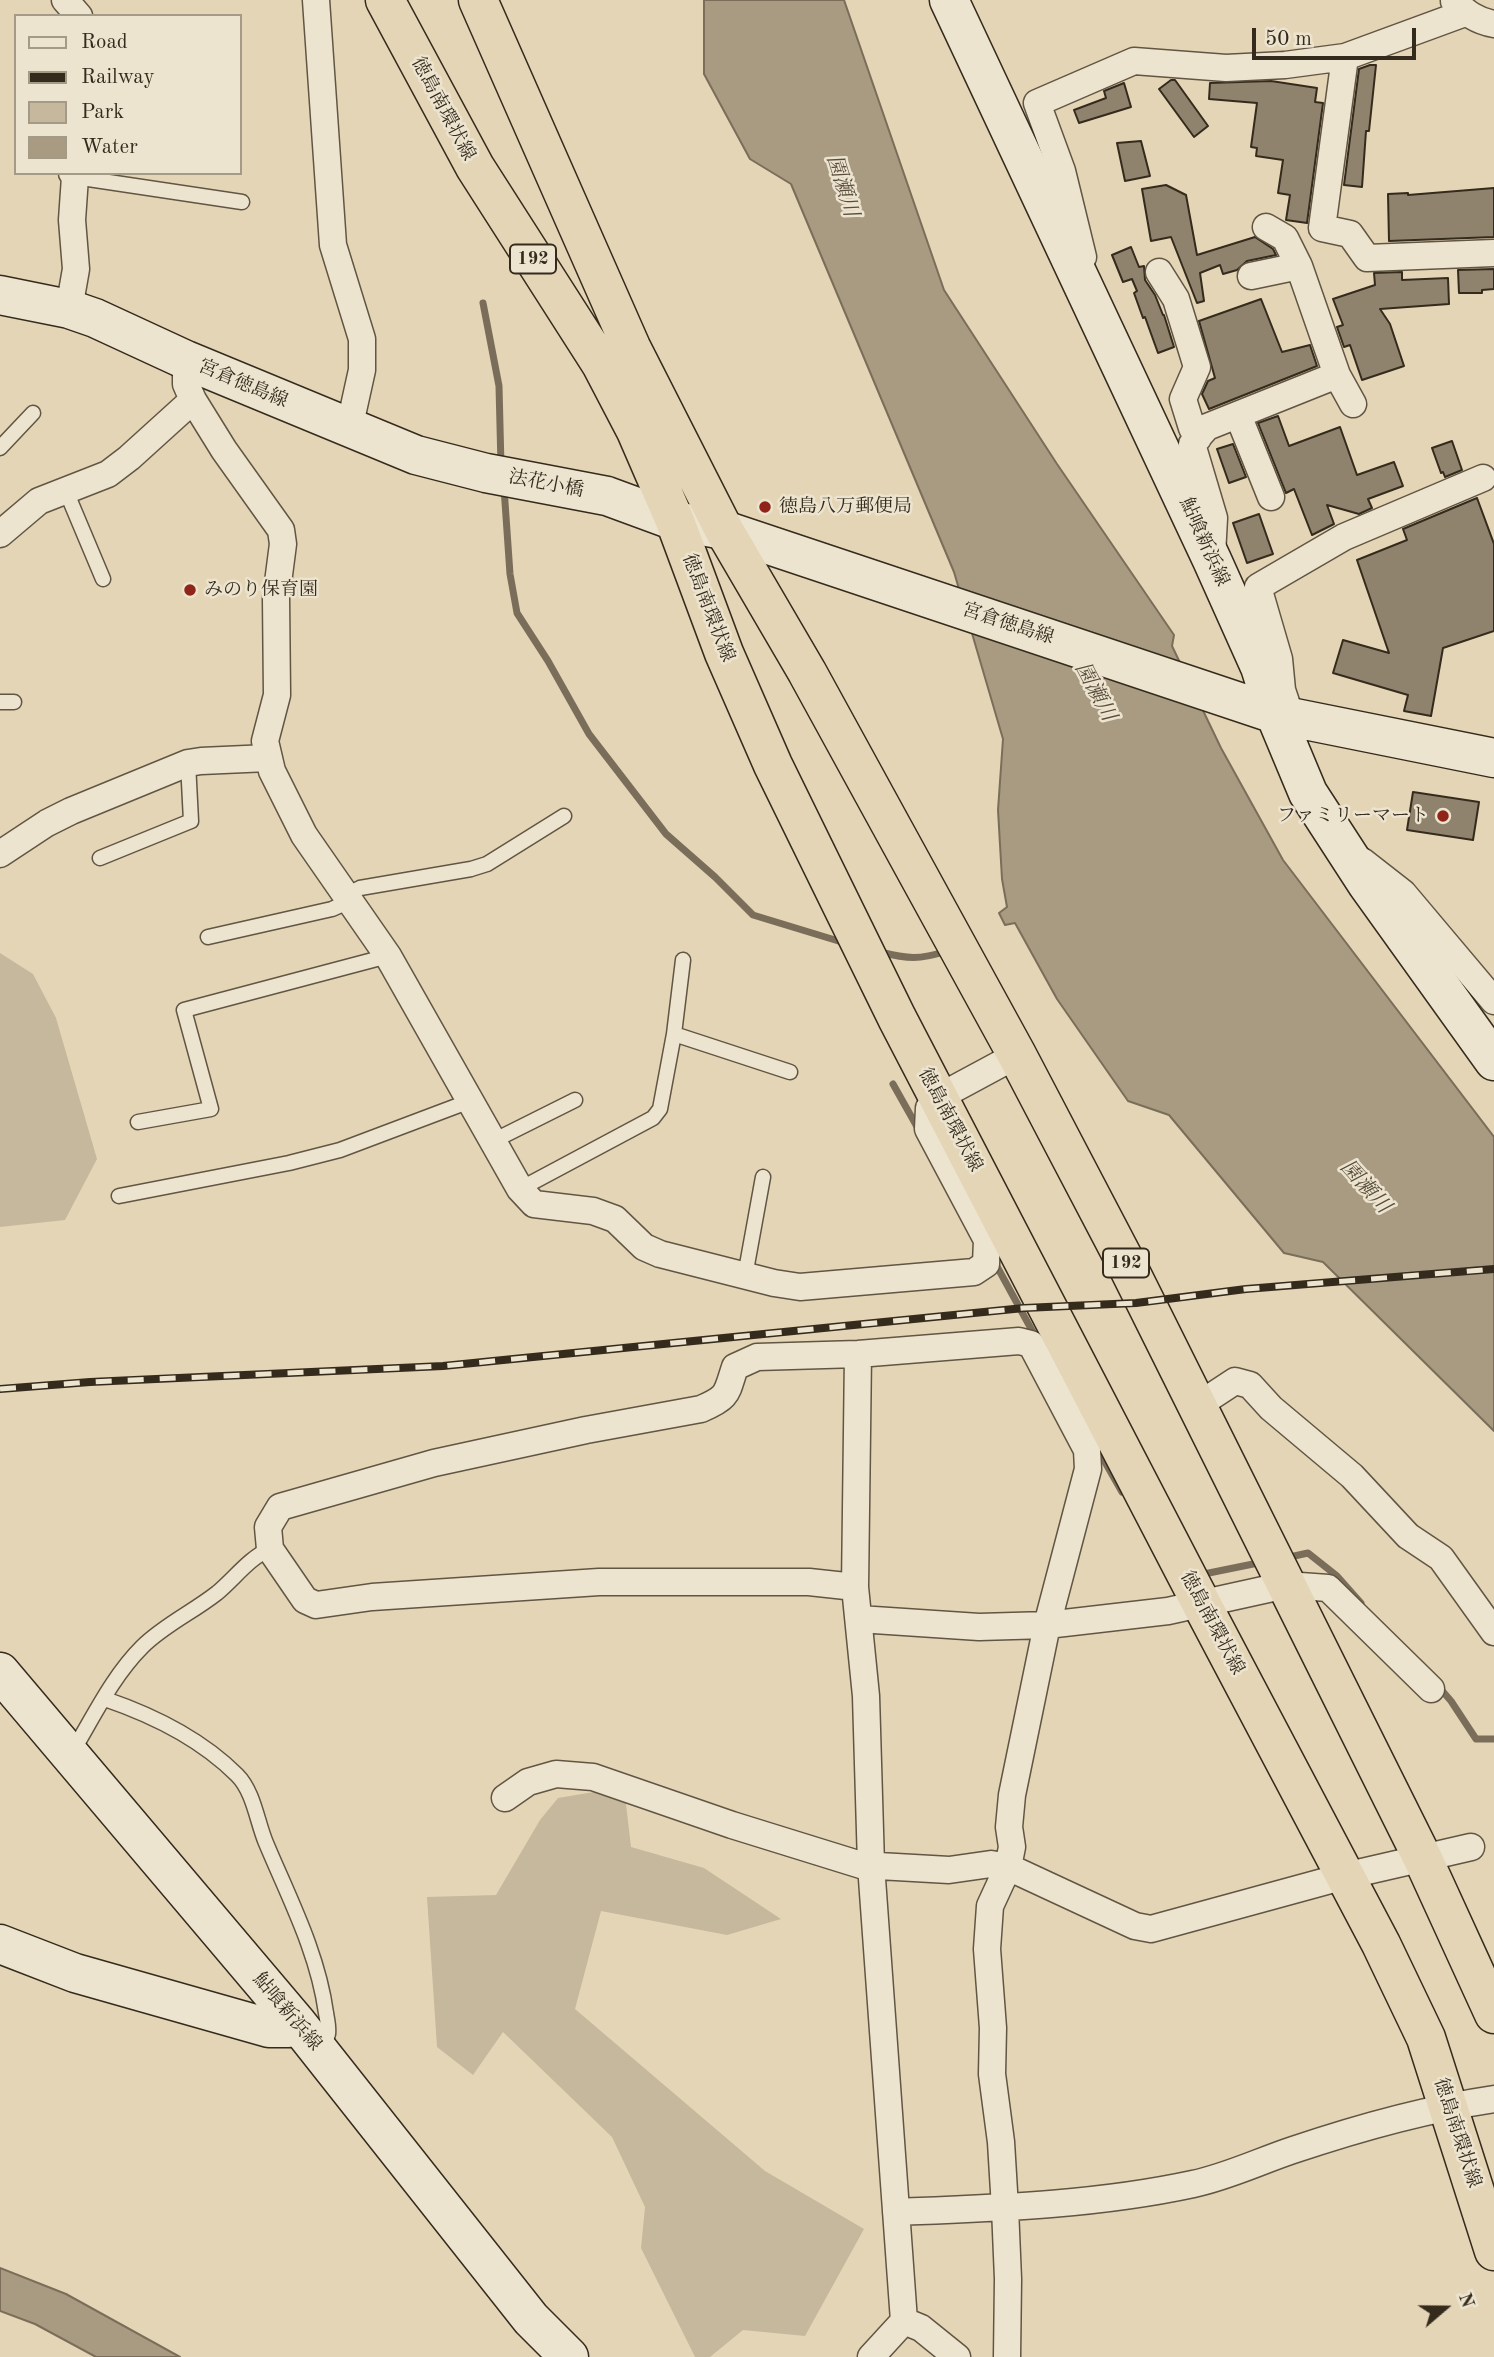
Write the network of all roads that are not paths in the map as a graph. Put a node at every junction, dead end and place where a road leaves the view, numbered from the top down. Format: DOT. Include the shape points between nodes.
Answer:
graph roads {
  1 [pos="65,0"];
  2 [pos="316,0"];
  3 [pos="385,0"];
  4 [pos="478,0"];
  5 [pos="949,0"];
  6 [pos="964,0"];
  7 [pos="1459,6"];
  8 [pos="77,14"];
  9 [pos="1494,24"];
  10 [pos="970,44"];
  11 [pos="1345,57"];
  12 [pos="74,175"];
  13 [pos="242,202"];
  14 [pos="1266,227"];
  15 [pos="1494,253"];
  16 [pos="1299,267"];
  17 [pos="1159,272"];
  18 [pos="1251,276"];
  19 [pos="0,295"];
  20 [pos="1091,302"];
  21 [pos="69,309"];
  22 [pos="186,360"];
  23 [pos="1337,375"];
  24 [pos="193,400"];
  25 [pos="1353,404"];
  26 [pos="33,413"];
  27 [pos="1238,415"];
  28 [pos="349,429"];
  29 [pos="1198,438"];
  30 [pos="0,448"];
  31 [pos="486,473"];
  32 [pos="1483,478"];
  33 [pos="66,491"];
  34 [pos="607,496"];
  35 [pos="1271,496"];
  36 [pos="675,521"];
  37 [pos="724,530"];
  38 [pos="0,534"];
  39 [pos="1212,560"];
  40 [pos="103,579"];
  41 [pos="1273,712"];
  42 [pos="268,758"];
  43 [pos="1494,758"];
  44 [pos="188,764"];
  45 [pos="564,816"];
  46 [pos="1342,845"];
  47 [pos="0,855"];
  48 [pos="100,858"];
  49 [pos="348,898"];
  50 [pos="208,937"];
  51 [pos="388,956"];
  52 [pos="683,960"];
  53 [pos="1494,1001"];
  54 [pos="674,1034"];
  55 [pos="1017,1055"];
  56 [pos="1494,1061"];
  57 [pos="790,1072"];
  58 [pos="939,1097"];
  59 [pos="575,1100"];
  60 [pos="470,1101"];
  61 [pos="138,1122"];
  62 [pos="494,1141"];
  63 [pos="763,1177"];
  64 [pos="520,1189"];
  65 [pos="119,1196"];
  66 [pos="745,1276"];
  67 [pos="858,1354"];
  68 [pos="1197,1406"];
  69 [pos="270,1549"];
  70 [pos="1286,1585"];
  71 [pos="855,1587"];
  72 [pos="1201,1604"];
  73 [pos="859,1619"];
  74 [pos="1047,1625"];
  75 [pos="1494,1632"];
  76 [pos="0,1672"];
  77 [pos="1432,1689"];
  78 [pos="105,1699"];
  79 [pos="71,1756"];
  80 [pos="505,1798"];
  81 [pos="1471,1847"];
  82 [pos="1423,1858"];
  83 [pos="871,1865"];
  84 [pos="1008,1867"];
  85 [pos="1345,1876"];
  86 [pos="0,1944"];
  87 [pos="1494,2014"];
  88 [pos="309,2038"];
  89 [pos="1494,2099"];
  90 [pos="1448,2106"];
  91 [pos="1005,2208"];
  92 [pos="896,2212"];
  93 [pos="1494,2250"];
  94 [pos="904,2321"];
  95 [pos="569,2357"];
  96 [pos="871,2357"];
  97 [pos="957,2357"];
  98 [pos="1007,2357"];
  1 -- 8 [label="street"];
  2 -- 28 [label="street" via="334,245 362,339 362,370"];
  3 -- 36 [label="highway, 徳島南環状線 / 192" via="475,167 601,364"];
  4 -- 37 [label="highway, 192" via="631,347"];
  5 -- 10 [label="main road, 鮎喰新浜線"];
  6 -- 10 [label="street"];
  7 -- 9 [label="street"];
  7 -- 11 [label="street"];
  10 -- 20 [label="main road, 鮎喰新浜線"];
  11 -- 15 [label="street" via="1322,228 1350,234 1367,258"];
  11 -- 20 [label="street" via="1226,68 1134,61 1037,103 1062,171"];
  12 -- 13 [label="lane"];
  12 -- 21 [label="street" via="76,269"];
  14 -- 16 [label="street" via="1285,238"];
  16 -- 18 [label="street"];
  16 -- 23 [label="street"];
  17 -- 29 [label="street" via="1176,299 1197,367 1182,399"];
  19 -- 21 [label="main road, 宮倉徳島線"];
  20 -- 39 [label="main road, 鮎喰新浜線"];
  21 -- 22 [label="main road, 宮倉徳島線"];
  22 -- 24 [label="street" via="186,384"];
  22 -- 28 [label="main road, 宮倉徳島線"];
  23 -- 25 [label="street"];
  23 -- 27 [label="street"];
  24 -- 33 [label="street" via="108,474"];
  24 -- 42 [label="street" via="281,530 277,695 265,741"];
  26 -- 30 [label="lane"];
  27 -- 29 [label="street" via="1207,428"];
  27 -- 35 [label="street"];
  28 -- 31 [label="main road, 宮倉徳島線" via="416,456"];
  29 -- 39 [label="street" via="1192,444 1214,518"];
  31 -- 34 [label="main road, 法花小橋"];
  32 -- 41 [label="street" via="1344,537 1258,587 1279,659 1282,690"];
  33 -- 38 [label="street" via="39,502"];
  33 -- 40 [label="lane"];
  34 -- 36 [label="main road, 宮倉徳島線"];
  36 -- 37 [label="main road, 宮倉徳島線"];
  36 -- 58 [label="highway, 徳島南環状線 / 192" via="773,765"];
  37 -- 41 [label="main road, 宮倉徳島線"];
  37 -- 55 [label="highway, 192"];
  39 -- 41 [label="main road, 鮎喰新浜線" via="1260,667"];
  41 -- 43 [label="main road, 宮倉徳島線"];
  41 -- 46 [label="main road, 鮎喰新浜線" via="1308,793"];
  42 -- 44 [label="street"];
  42 -- 49 [label="street" via="304,835"];
  44 -- 47 [label="street" via="71,811"];
  44 -- 48 [label="lane" via="191,821"];
  45 -- 49 [label="lane" via="487,864 360,888"];
  46 -- 53 [label="street" via="1403,893"];
  46 -- 56 [label="main road, 鮎喰新浜線"];
  49 -- 50 [label="lane" via="332,909"];
  49 -- 51 [label="street"];
  51 -- 60 [label="street"];
  51 -- 61 [label="lane" via="184,1010 211,1109"];
  52 -- 54 [label="lane"];
  54 -- 57 [label="lane"];
  54 -- 64 [label="lane" via="660,1109 653,1118"];
  55 -- 58 [label="street"];
  55 -- 68 [label="highway, 192"];
  58 -- 66 [label="street" via="929,1108 928,1129 987,1240 986,1264 974,1272 800,1287"];
  58 -- 72 [label="highway, 徳島南環状線 / 192"];
  59 -- 62 [label="lane"];
  60 -- 62 [label="street"];
  60 -- 65 [label="lane" via="340,1150"];
  62 -- 64 [label="street"];
  63 -- 66 [label="lane"];
  64 -- 66 [label="street" via="534,1204 593,1211 615,1219 644,1247 660,1254"];
  67 -- 69 [label="street" via="757,1357 735,1367 726,1395 701,1409 435,1463 281,1507 268,1527"];
  67 -- 71 [label="street"];
  67 -- 74 [label="street" via="1019,1341 1031,1345 1087,1450 1088,1469"];
  68 -- 70 [label="highway, 192"];
  68 -- 75 [label="street" via="1235,1381 1250,1385 1352,1476 1408,1536 1441,1558"];
  69 -- 71 [label="street" via="305,1600 316,1605 598,1582 809,1582"];
  69 -- 78 [label="lane" via="258,1554 207,1601 144,1644"];
  70 -- 72 [label="street"];
  70 -- 77 [label="street" via="1328,1588"];
  70 -- 82 [label="highway, 192"];
  71 -- 73 [label="street"];
  72 -- 74 [label="street"];
  72 -- 85 [label="highway, 徳島南環状線 / 192"];
  73 -- 74 [label="street" via="979,1627"];
  73 -- 83 [label="street"];
  74 -- 84 [label="street" via="1012,1795"];
  76 -- 79 [label="main road, 鮎喰新浜線"];
  78 -- 79 [label="lane"];
  78 -- 88 [label="lane" via="144,1713 209,1750 245,1785 324,1994 329,2032"];
  79 -- 88 [label="main road, 鮎喰新浜線"];
  80 -- 83 [label="street" via="528,1782 556,1774 593,1777 732,1825"];
  81 -- 82 [label="street"];
  82 -- 85 [label="street"];
  82 -- 87 [label="highway, 192"];
  83 -- 84 [label="street" via="949,1870 991,1864"];
  83 -- 92 [label="street"];
  84 -- 85 [label="street" via="1135,1926 1151,1929"];
  84 -- 91 [label="street" via="990,1906 987,1949 992,2074"];
  85 -- 90 [label="highway, 徳島南環状線 / 192" via="1426,2038"];
  86 -- 88 [label="main road" via="75,1973 269,2028 289,2028"];
  88 -- 95 [label="main road, 鮎喰新浜線" via="531,2319"];
  89 -- 90 [label="street"];
  90 -- 91 [label="street" via="1297,2148 1195,2184"];
  90 -- 93 [label="highway, 徳島南環状線 / 192"];
  91 -- 92 [label="street"];
  91 -- 98 [label="street"];
  92 -- 94 [label="street"];
  94 -- 96 [label="street"];
  94 -- 97 [label="street" via="921,2328"];
}
